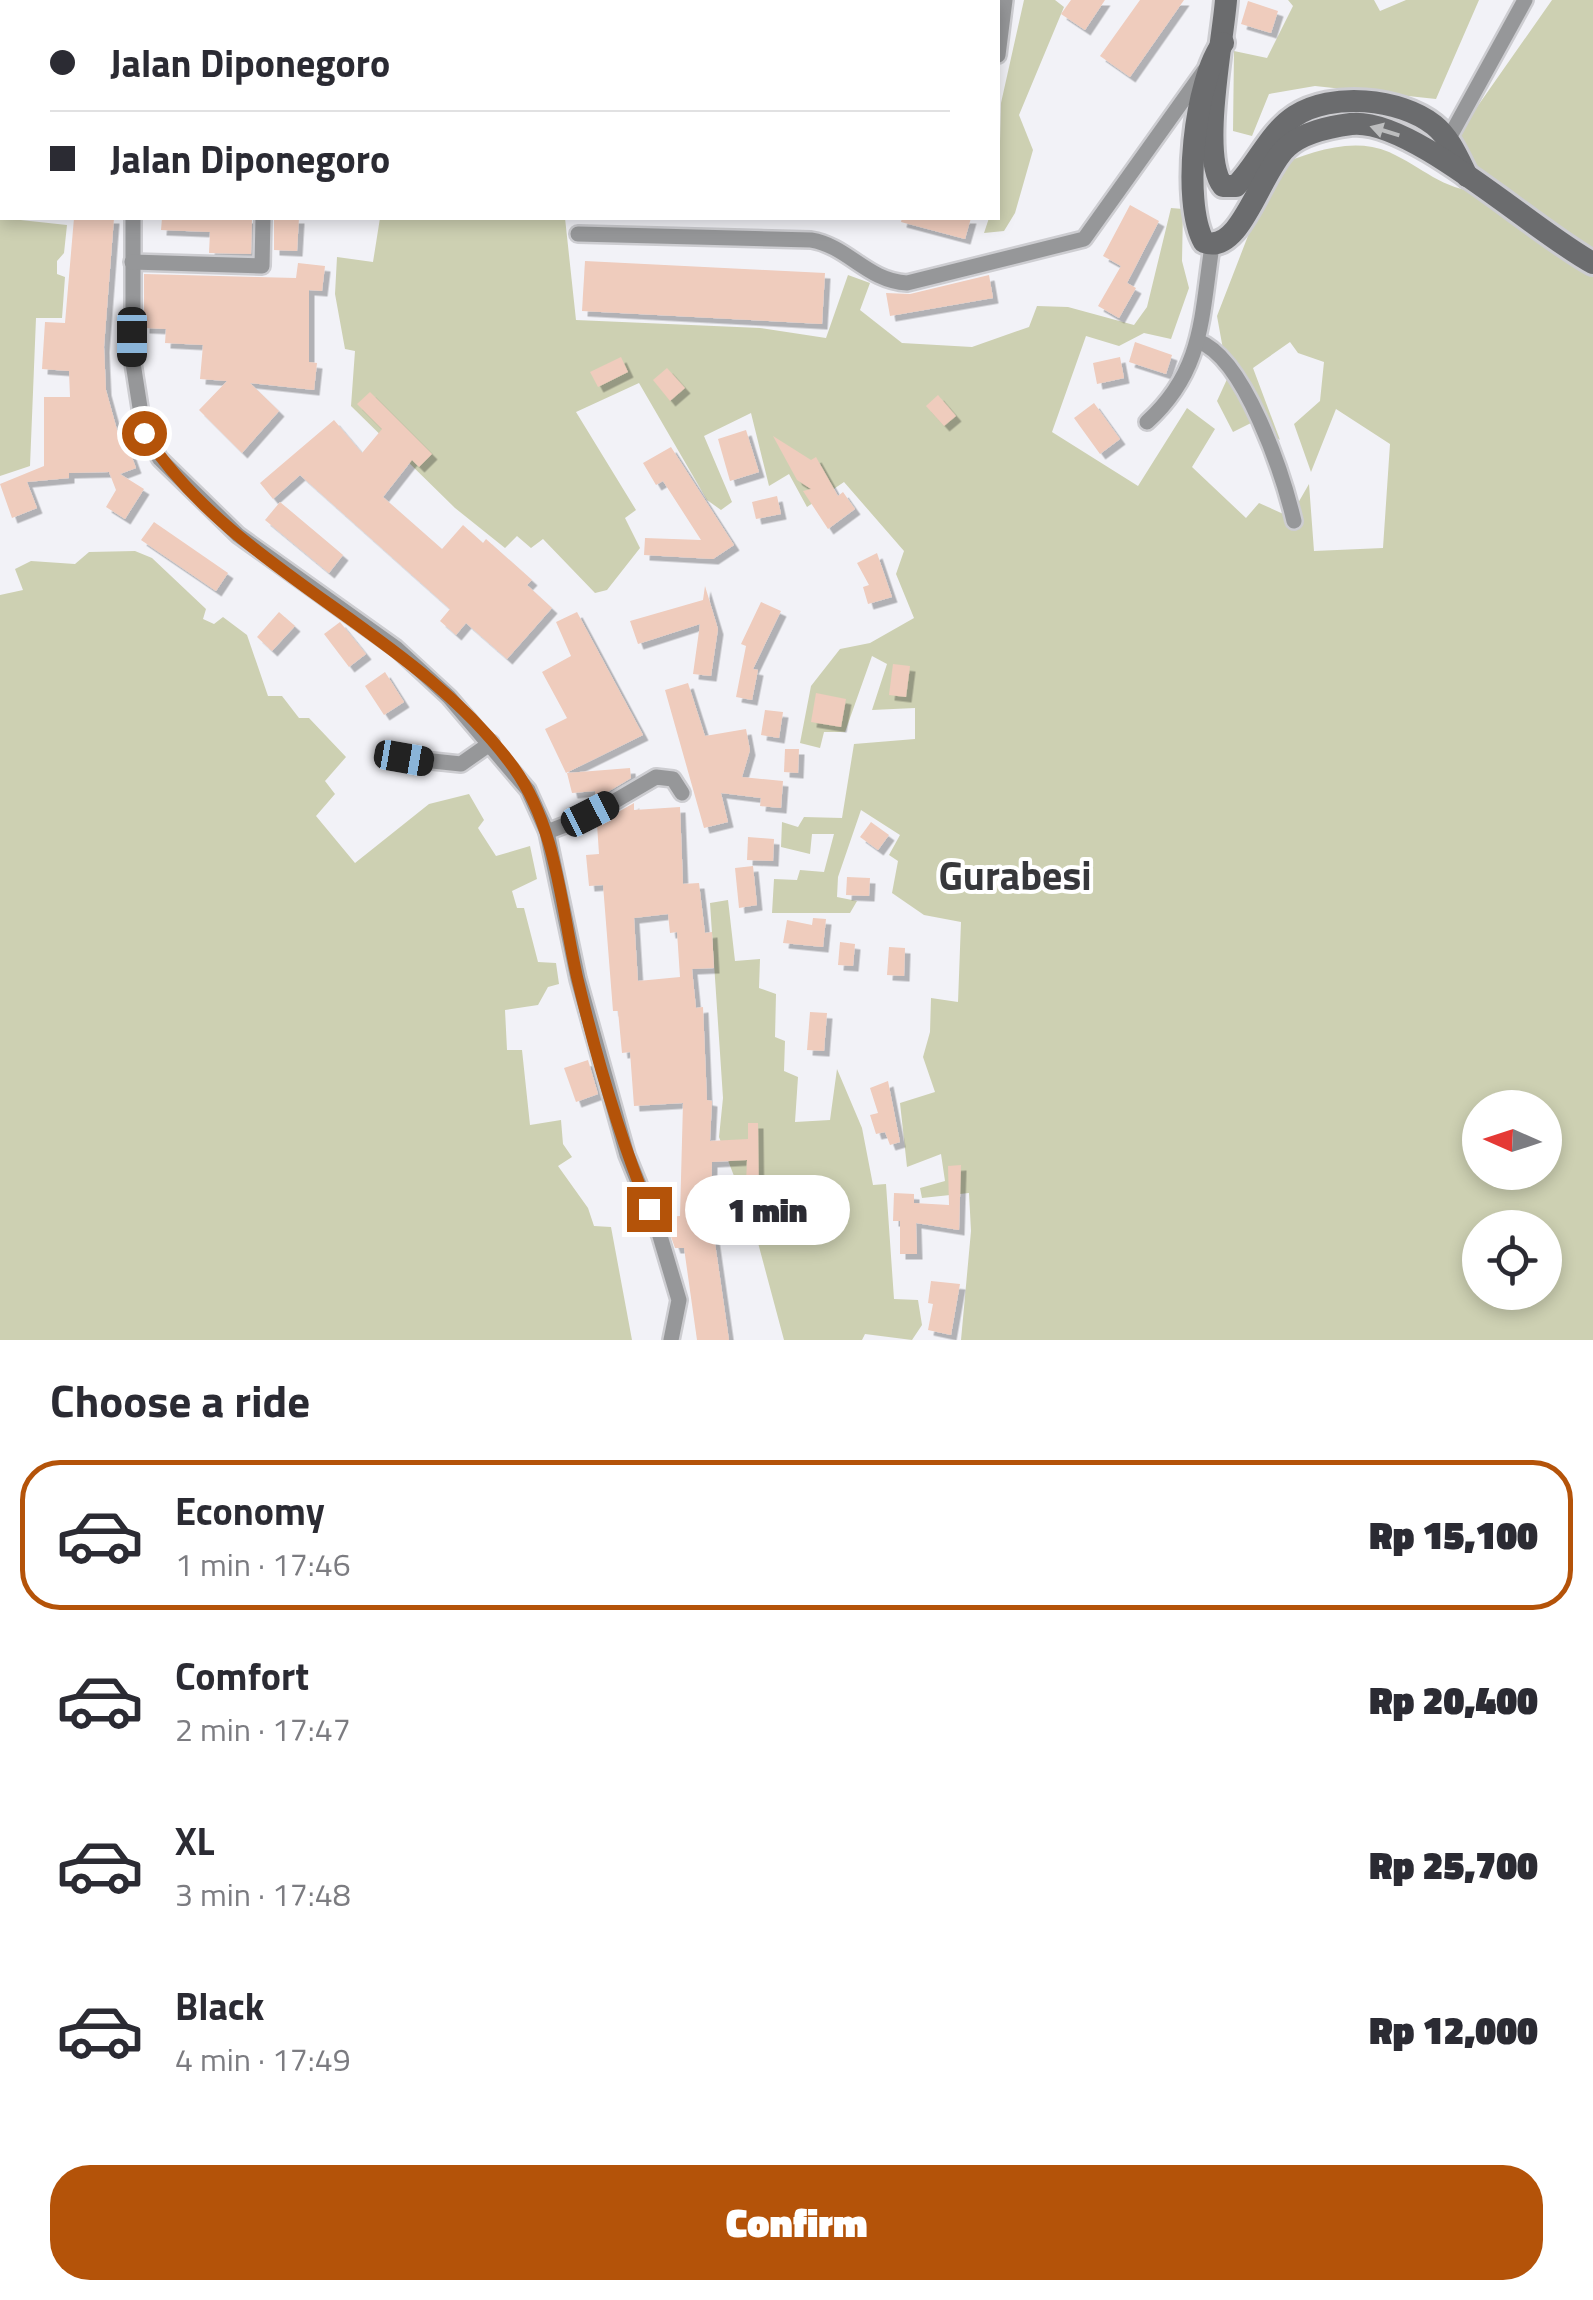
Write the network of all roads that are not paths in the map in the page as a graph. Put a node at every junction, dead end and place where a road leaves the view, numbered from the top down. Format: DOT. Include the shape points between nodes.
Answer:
graph roads {
  1 [pos="1005,0"];
  2 [pos="1226,0"];
  3 [pos="1525,0"];
  4 [pos="1000,31"];
  5 [pos="1222,43"];
  6 [pos="1206,68"];
  7 [pos="1448,140"];
  8 [pos="1468,180"];
  9 [pos="132,220"];
  10 [pos="263,220"];
  11 [pos="578,234"];
  12 [pos="1212,246"];
  13 [pos="132,262"];
  14 [pos="1593,262"];
  15 [pos="1198,340"];
  16 [pos="1147,422"];
  17 [pos="1294,522"];
  18 [pos="491,743"];
  19 [pos="404,758"];
  20 [pos="682,794"];
  21 [pos="547,832"];
  22 [pos="670,1340"];
  1 -- 4 [label="street"];
  2 -- 5 [label="street"];
  3 -- 7 [label="street"];
  5 -- 6 [label="street"];
  5 -- 7 [label="street" via="1212,143 1217,177 1230,189 1247,176 1276,131 1314,105 1400,108"];
  6 -- 11 [label="street" via="1084,239 1023,258 887,282 812,240"];
  6 -- 12 [label="street" via="1194,193 1199,234"];
  7 -- 8 [label="street"];
  8 -- 12 [label="street, one-way" via="1388,129 1356,124 1320,130 1288,144 1229,240"];
  8 -- 14 [label="street"];
  9 -- 13 [label="street"];
  10 -- 13 [label="street" via="262,266"];
  12 -- 15 [label="street"];
  13 -- 18 [label="street" via="136,397 144,433 160,458 238,535 396,648"];
  15 -- 16 [label="street" via="1189,372"];
  15 -- 17 [label="street" via="1220,353 1242,390 1279,468"];
  18 -- 19 [label="street" via="461,764"];
  18 -- 21 [label="street" via="528,790"];
  20 -- 21 [label="street" via="673,779 656,777"];
  21 -- 22 [label="street" via="602,1070 679,1300"];
}
